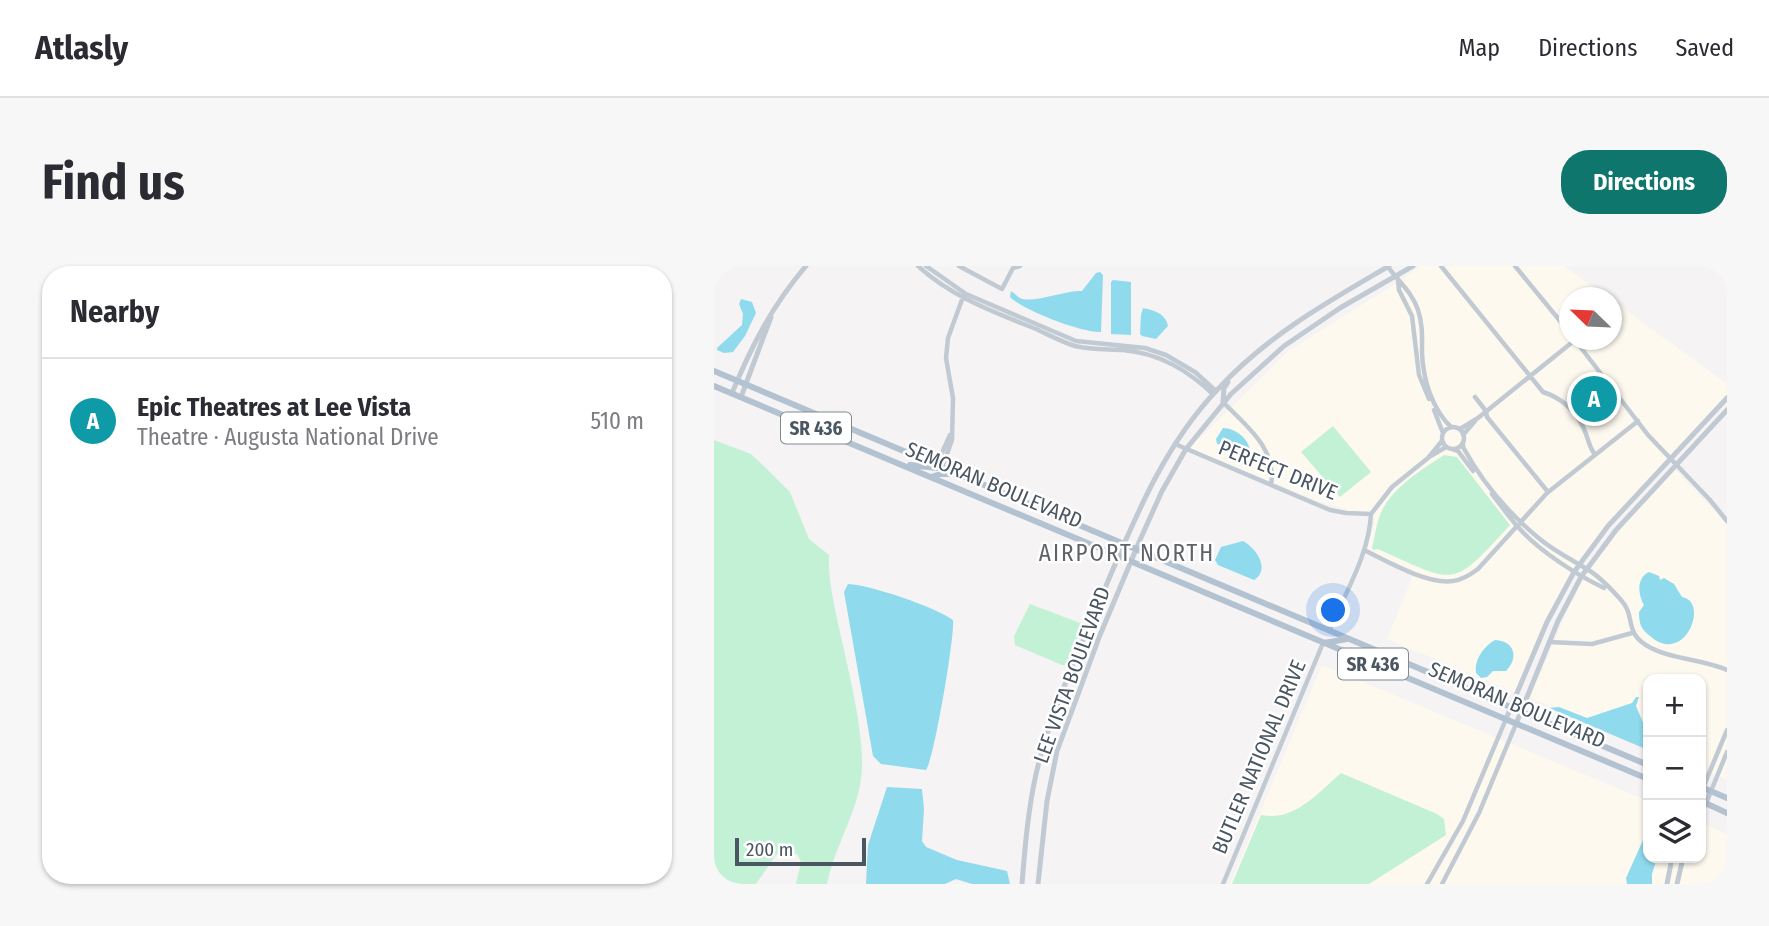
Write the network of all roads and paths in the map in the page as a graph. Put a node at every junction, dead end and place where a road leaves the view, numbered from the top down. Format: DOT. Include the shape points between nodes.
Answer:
graph roads {
  1 [pos="806,266"];
  2 [pos="918,266"];
  3 [pos="926,266"];
  4 [pos="959,266"];
  5 [pos="1020,266"];
  6 [pos="1388,266"];
  7 [pos="1413,266"];
  8 [pos="1441,266"];
  9 [pos="1515,266"];
  10 [pos="1397,279"];
  11 [pos="964,296"];
  12 [pos="775,307"];
  13 [pos="1559,320"];
  14 [pos="1276,335"];
  15 [pos="1284,346"];
  16 [pos="1562,350"];
  17 [pos="1583,350"];
  18 [pos="714,371"];
  19 [pos="1231,376"];
  20 [pos="1530,376"];
  21 [pos="737,381"];
  22 [pos="746,384"];
  23 [pos="714,386"];
  24 [pos="1214,392"];
  25 [pos="732,393"];
  26 [pos="741,397"];
  27 [pos="1475,397"];
  28 [pos="1727,398"];
  29 [pos="1223,402"];
  30 [pos="1727,410"];
  31 [pos="1486,411"];
  32 [pos="1214,412"];
  33 [pos="1638,421"];
  34 [pos="1451,427"];
  35 [pos="1462,432"];
  36 [pos="1443,433"];
  37 [pos="951,435"];
  38 [pos="1442,441"];
  39 [pos="1463,443"];
  40 [pos="1175,444"];
  41 [pos="1446,447"];
  42 [pos="1186,449"];
  43 [pos="1452,449"];
  44 [pos="1595,456"];
  45 [pos="1428,458"];
  46 [pos="1670,459"];
  47 [pos="891,460"];
  48 [pos="931,463"];
  49 [pos="1676,465"];
  50 [pos="942,468"];
  51 [pos="963,476"];
  52 [pos="931,477"];
  53 [pos="1271,485"];
  54 [pos="1548,492"];
  55 [pos="1371,514"];
  56 [pos="1727,521"];
  57 [pos="1519,524"];
  58 [pos="1124,544"];
  59 [pos="1136,549"];
  60 [pos="1364,550"];
  61 [pos="1119,556"];
  62 [pos="1131,562"];
  63 [pos="1579,566"];
  64 [pos="1586,569"];
  65 [pos="1574,572"];
  66 [pos="1581,577"];
  67 [pos="1609,590"];
  68 [pos="1329,631"];
  69 [pos="1632,633"];
  70 [pos="1303,634"];
  71 [pos="1349,639"];
  72 [pos="1549,642"];
  73 [pos="1324,643"];
  74 [pos="1727,670"];
  75 [pos="1070,671"];
  76 [pos="1085,675"];
  77 [pos="1511,707"];
  78 [pos="1520,711"];
  79 [pos="1506,719"];
  80 [pos="1516,724"];
  81 [pos="1727,730"];
  82 [pos="1727,752"];
  83 [pos="1643,763"];
  84 [pos="1039,764"];
  85 [pos="1054,768"];
  86 [pos="1643,777"];
  87 [pos="1706,779"];
  88 [pos="1706,789"];
  89 [pos="1711,791"];
  90 [pos="1727,798"];
  91 [pos="1704,800"];
  92 [pos="1706,803"];
  93 [pos="1727,813"];
  94 [pos="1025,843"];
  95 [pos="1042,847"];
  96 [pos="1671,863"];
  97 [pos="1682,863"];
  98 [pos="1023,884"];
  99 [pos="1038,884"];
  100 [pos="1223,884"];
  101 [pos="1427,884"];
  102 [pos="1442,884"];
  103 [pos="1667,884"];
  104 [pos="1677,884"];
  1 -- 12 [label="street"];
  2 -- 11 [label="street"];
  3 -- 11 [label="street"];
  4 -- 5 [label="street" via="1002,289 1013,268"];
  6 -- 10 [label="street"];
  6 -- 14 [label="street, LEE VISTA BOULEVARD"];
  7 -- 10 [label="street, LEE VISTA BOULEVARD"];
  8 -- 20 [label="street"];
  9 -- 13 [label="street"];
  10 -- 15 [label="street, LEE VISTA BOULEVARD" via="1340,307"];
  10 -- 34 [label="street" via="1418,310 1425,375 1436,408"];
  10 -- 36 [label="street" via="1412,316 1419,375"];
  11 -- 24 [label="street" via="1076,341 1144,348 1166,355 1195,372"];
  11 -- 37 [label="street" via="948,338 946,358 953,398"];
  12 -- 21 [label="street"];
  12 -- 22 [label="street"];
  14 -- 15 [label="street"];
  14 -- 19 [label="street, LEE VISTA BOULEVARD"];
  15 -- 29 [label="street, LEE VISTA BOULEVARD"];
  16 -- 20 [label="street"];
  17 -- 33 [label="street"];
  18 -- 21 [label="main road, SEMORAN BOULEVARD / SR 436"];
  19 -- 24 [label="street, LEE VISTA BOULEVARD"];
  19 -- 29 [label="street"];
  20 -- 31 [label="street"];
  20 -- 44 [label="street" via="1543,392 1566,405 1584,428"];
  21 -- 22 [label="main road, SEMORAN BOULEVARD / SR 436"];
  21 -- 25 [label="street"];
  22 -- 26 [label="street"];
  22 -- 48 [label="main road, SEMORAN BOULEVARD / SR 436"];
  23 -- 25 [label="main road, SEMORAN BOULEVARD / SR 436"];
  24 -- 32 [label="street"];
  24 -- 40 [label="street, LEE VISTA BOULEVARD"];
  25 -- 26 [label="main road, SEMORAN BOULEVARD / SR 436"];
  26 -- 47 [label="main road, SEMORAN BOULEVARD / SR 436"];
  27 -- 31 [label="street"];
  28 -- 46 [label="street"];
  29 -- 32 [label="street, LEE VISTA BOULEVARD"];
  29 -- 53 [label="street" via="1267,450 1272,461"];
  30 -- 49 [label="street"];
  31 -- 35 [label="street"];
  31 -- 54 [label="street"];
  32 -- 42 [label="street, LEE VISTA BOULEVARD"];
  33 -- 44 [label="street"];
  33 -- 46 [label="street"];
  34 -- 35 [label="street"];
  34 -- 36 [label="street"];
  35 -- 39 [label="street"];
  36 -- 38 [label="street"];
  37 -- 48 [label="street"];
  37 -- 50 [label="street"];
  38 -- 41 [label="street"];
  38 -- 45 [label="street"];
  39 -- 43 [label="street"];
  39 -- 57 [label="street" via="1476,471"];
  40 -- 42 [label="street, PERFECT DRIVE"];
  40 -- 58 [label="street, LEE VISTA BOULEVARD"];
  41 -- 43 [label="street"];
  41 -- 45 [label="street"];
  42 -- 53 [label="street, PERFECT DRIVE"];
  42 -- 59 [label="street, LEE VISTA BOULEVARD"];
  43 -- 57 [label="street"];
  44 -- 54 [label="street"];
  45 -- 55 [label="street" via="1392,487"];
  46 -- 49 [label="street"];
  46 -- 63 [label="street" via="1608,526"];
  47 -- 50 [label="main road"];
  47 -- 52 [label="main road, SEMORAN BOULEVARD / SR 436"];
  48 -- 50 [label="main road, SEMORAN BOULEVARD / SR 436"];
  49 -- 56 [label="street"];
  49 -- 64 [label="street" via="1615,530"];
  50 -- 51 [label="main road, SEMORAN BOULEVARD / SR 436"];
  51 -- 52 [label="main road"];
  51 -- 58 [label="main road, SEMORAN BOULEVARD / SR 436"];
  52 -- 61 [label="main road, SEMORAN BOULEVARD / SR 436"];
  53 -- 55 [label="street, PERFECT DRIVE" via="1330,510"];
  54 -- 57 [label="street"];
  55 -- 60 [label="street"];
  57 -- 60 [label="street" via="1478,569 1452,582 1427,578"];
  57 -- 63 [label="street"];
  57 -- 65 [label="street" via="1536,544"];
  58 -- 59 [label="main road, SEMORAN BOULEVARD / SR 436"];
  58 -- 61 [label="street, LEE VISTA BOULEVARD"];
  59 -- 62 [label="street, LEE VISTA BOULEVARD"];
  59 -- 68 [label="main road, SEMORAN BOULEVARD / SR 436"];
  60 -- 68 [label="street"];
  61 -- 62 [label="main road, SEMORAN BOULEVARD / SR 436"];
  61 -- 75 [label="street, LEE VISTA BOULEVARD"];
  62 -- 70 [label="main road, SEMORAN BOULEVARD / SR 436"];
  62 -- 76 [label="street, LEE VISTA BOULEVARD"];
  63 -- 64 [label="street"];
  63 -- 65 [label="street"];
  64 -- 66 [label="street"];
  64 -- 67 [label="street"];
  65 -- 66 [label="street"];
  65 -- 77 [label="street"];
  66 -- 67 [label="street"];
  66 -- 72 [label="street"];
  67 -- 69 [label="street" via="1627,609"];
  68 -- 70 [label="main road"];
  68 -- 71 [label="main road, SEMORAN BOULEVARD / SR 436"];
  69 -- 72 [label="street" via="1592,644"];
  69 -- 74 [label="street" via="1657,650"];
  70 -- 73 [label="main road, SEMORAN BOULEVARD / SR 436"];
  71 -- 73 [label="main road"];
  71 -- 77 [label="main road, SEMORAN BOULEVARD / SR 436"];
  72 -- 78 [label="street"];
  73 -- 79 [label="main road, SEMORAN BOULEVARD / SR 436"];
  73 -- 100 [label="street, BUTLER NATIONAL DRIVE"];
  75 -- 76 [label="street"];
  75 -- 84 [label="street, LEE VISTA BOULEVARD"];
  76 -- 85 [label="street, LEE VISTA BOULEVARD"];
  77 -- 78 [label="main road, SEMORAN BOULEVARD / SR 436"];
  77 -- 79 [label="street"];
  78 -- 80 [label="street"];
  78 -- 83 [label="main road, SEMORAN BOULEVARD / SR 436"];
  79 -- 80 [label="main road, SEMORAN BOULEVARD / SR 436"];
  79 -- 101 [label="street" via="1463,821"];
  80 -- 86 [label="main road, SEMORAN BOULEVARD / SR 436"];
  80 -- 102 [label="street" via="1479,813"];
  81 -- 87 [label="street"];
  82 -- 89 [label="street"];
  84 -- 85 [label="street"];
  84 -- 94 [label="street, LEE VISTA BOULEVARD"];
  85 -- 95 [label="street, LEE VISTA BOULEVARD"];
  88 -- 89 [label="main road"];
  89 -- 90 [label="main road"];
  89 -- 91 [label="street"];
  92 -- 93 [label="main road"];
  94 -- 95 [label="street"];
  94 -- 98 [label="street, LEE VISTA BOULEVARD"];
  95 -- 99 [label="street, LEE VISTA BOULEVARD"];
  96 -- 103 [label="street"];
  97 -- 104 [label="street"];
}
